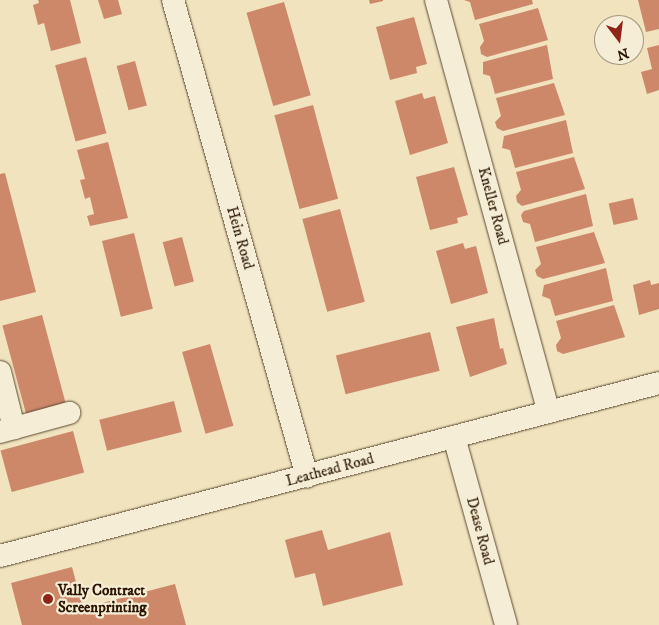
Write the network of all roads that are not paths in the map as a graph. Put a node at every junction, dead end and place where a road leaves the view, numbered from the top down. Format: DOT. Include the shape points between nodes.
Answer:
graph roads {
  1 [pos="173,0"];
  2 [pos="436,0"];
  3 [pos="0,372"];
  4 [pos="659,383"];
  5 [pos="549,412"];
  6 [pos="69,413"];
  7 [pos="7,430"];
  8 [pos="454,437"];
  9 [pos="307,476"];
  10 [pos="0,556"];
  11 [pos="506,625"];
  1 -- 9 [label="street, Hein Road"];
  2 -- 5 [label="street, Kneller Road"];
  3 -- 7 [label="street"];
  4 -- 5 [label="street, Leathead Road"];
  5 -- 8 [label="street, Leathead Road"];
  6 -- 7 [label="street"];
  8 -- 9 [label="street, Leathead Road"];
  8 -- 11 [label="street, Dease Road"];
  9 -- 10 [label="street, Leathead Road"];
}
